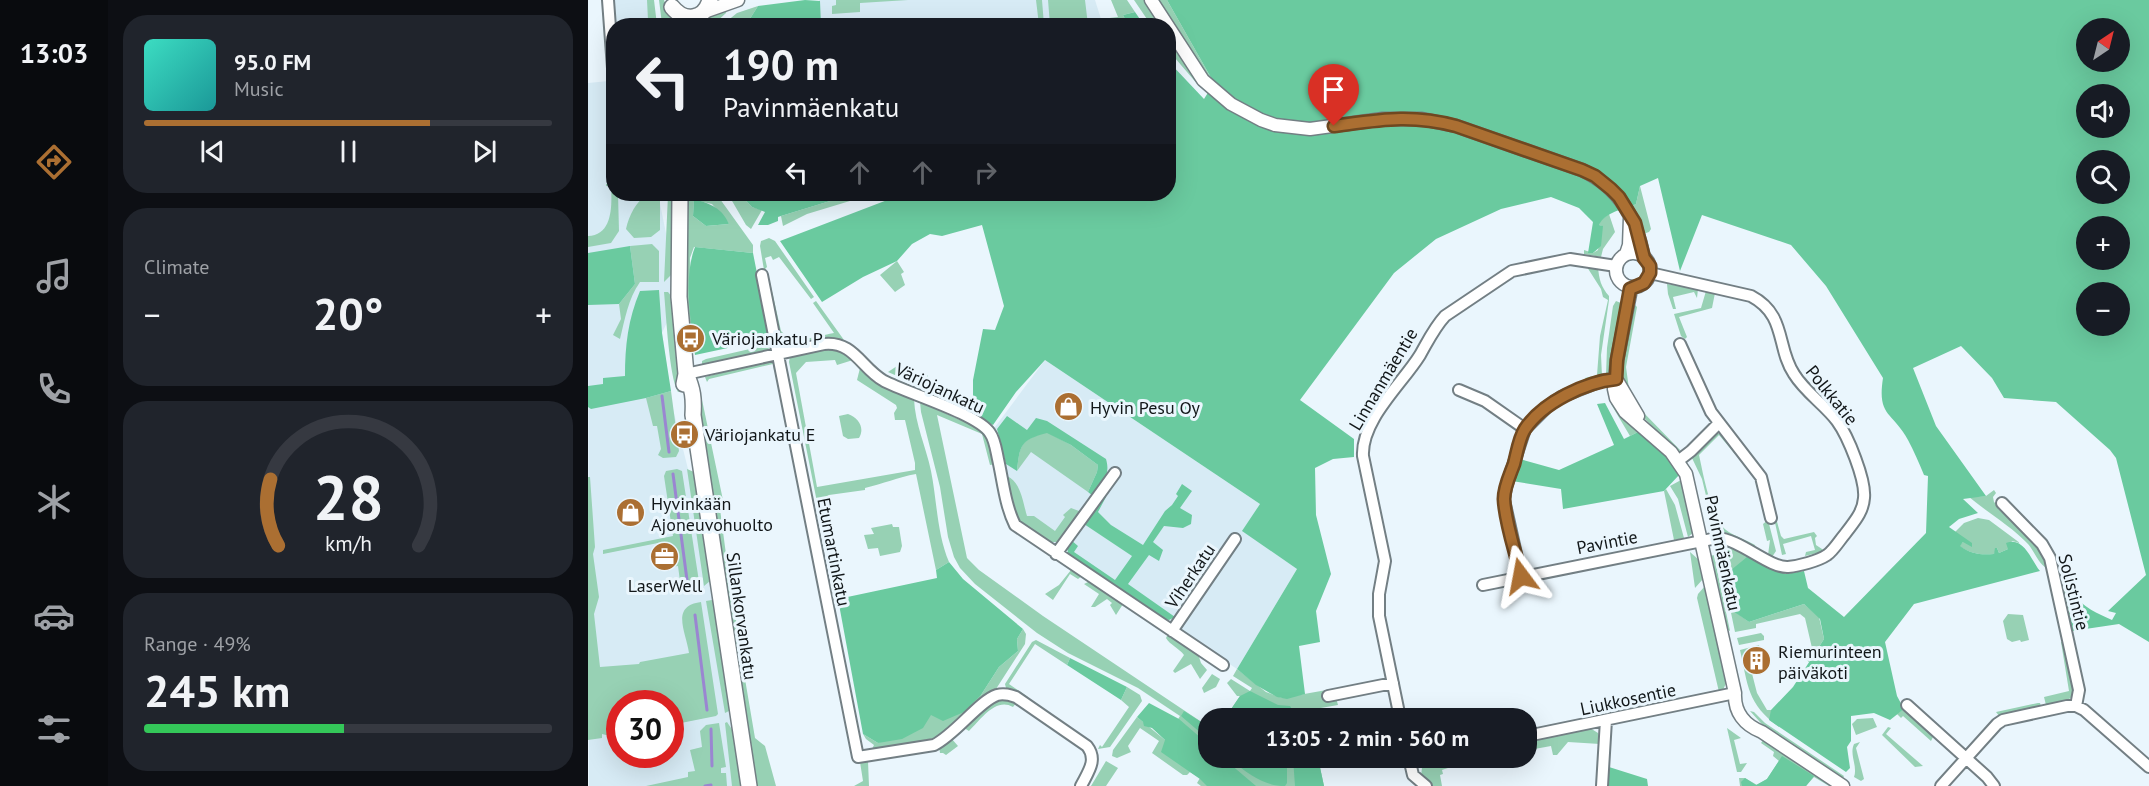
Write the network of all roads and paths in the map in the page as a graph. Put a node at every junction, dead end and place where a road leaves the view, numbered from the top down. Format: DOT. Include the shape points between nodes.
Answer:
graph roads {
  1 [pos="608,0"];
  2 [pos="738,0"];
  3 [pos="1151,0"];
  4 [pos="671,3"];
  5 [pos="701,14"];
  6 [pos="609,18"];
  7 [pos="674,18"];
  8 [pos="1163,18"];
  9 [pos="1176,38"];
  10 [pos="680,201"];
  11 [pos="1630,217"];
  12 [pos="1626,255"];
  13 [pos="1644,258"];
  14 [pos="1616,266"];
  15 [pos="1650,273"];
  16 [pos="762,275"];
  17 [pos="1630,289"];
  18 [pos="1680,344"];
  19 [pos="778,354"];
  20 [pos="686,374"];
  21 [pos="1616,379"];
  22 [pos="1459,390"];
  23 [pos="1718,424"];
  24 [pos="1525,429"];
  25 [pos="1678,461"];
  26 [pos="1115,473"];
  27 [pos="2002,503"];
  28 [pos="1771,519"];
  29 [pos="1235,539"];
  30 [pos="1702,540"];
  31 [pos="1056,554"];
  32 [pos="1521,576"];
  33 [pos="1483,585"];
  34 [pos="1172,631"];
  35 [pos="1223,665"];
  36 [pos="1393,683"];
  37 [pos="1735,693"];
  38 [pos="1328,696"];
  39 [pos="1907,705"];
  40 [pos="2076,706"];
  41 [pos="1398,708"];
  42 [pos="1606,720"];
  43 [pos="1537,734"];
  44 [pos="1966,758"];
  45 [pos="2149,767"];
  46 [pos="1411,768"];
  47 [pos="749,786"];
  48 [pos="1081,786"];
  49 [pos="1426,786"];
  50 [pos="1602,786"];
  51 [pos="1843,786"];
  52 [pos="1941,786"];
  53 [pos="1994,786"];
  1 -- 6 [label="street"];
  2 -- 5 [label="street"];
  3 -- 8 [label="street"];
  4 -- 5 [label="main road" via="681,16"];
  4 -- 7 [label="main road"];
  9 -- 11 [label="street" via="1217,94 1246,113 1275,125 1310,129 1403,117 1456,126 1595,176 1619,197"];
  10 -- 20 [label="main road, Sillankorvankatu" via="679,297"];
  11 -- 12 [label="street"];
  11 -- 13 [label="street"];
  12 -- 13 [label="street"];
  12 -- 14 [label="street"];
  13 -- 15 [label="street"];
  14 -- 17 [label="street" via="1617,277"];
  14 -- 36 [label="street, Linnanmäentie" via="1570,259 1522,268 1503,277 1438,323 1372,423 1362,445 1385,561 1378,604"];
  15 -- 17 [label="street" via="1644,283"];
  15 -- 30 [label="street, Polkkatie" via="1759,300 1780,330 1792,371 1843,430 1862,482 1862,510 1825,556 1783,566 1725,538"];
  16 -- 19 [label="street, Etumartinkatu"];
  17 -- 21 [label="street, Pavinmäenkatu"];
  18 -- 23 [label="street"];
  19 -- 20 [label="street, Väriojankatu"];
  19 -- 31 [label="street, Väriojankatu" via="838,344 883,380 980,424 993,438 1015,525"];
  19 -- 48 [label="street, Etumartinkatu" via="858,757 934,745 988,700 1006,694 1087,746 1093,758"];
  20 -- 47 [label="main road, Sillankorvankatu" via="684,394 693,415"];
  21 -- 24 [label="street" via="1561,397"];
  21 -- 25 [label="street, Pavinmäenkatu" via="1614,389 1625,412"];
  22 -- 24 [label="street" via="1485,401"];
  23 -- 25 [label="street"];
  23 -- 28 [label="street" via="1761,477"];
  24 -- 32 [label="street" via="1504,500"];
  25 -- 30 [label="street, Pavinmäenkatu" via="1689,484"];
  26 -- 31 [label="street"];
  27 -- 40 [label="street, Solistintie" via="2042,544 2050,558 2079,690"];
  29 -- 34 [label="street, Viherkatu"];
  30 -- 32 [label="street, Pavintie"];
  30 -- 37 [label="street, Pavinmäenkatu"];
  31 -- 34 [label="street, Väriojankatu"];
  32 -- 33 [label="street, Pavintie"];
  34 -- 35 [label="street, Väriojankatu"];
  36 -- 38 [label="street"];
  36 -- 41 [label="street, Linnanmäentie"];
  37 -- 42 [label="street, Liukkosentie"];
  37 -- 51 [label="street, Pavinmäenkatu" via="1739,714 1752,728"];
  39 -- 44 [label="street"];
  40 -- 44 [label="street" via="2003,720"];
  40 -- 45 [label="street"];
  42 -- 43 [label="street, Liukkosentie"];
  42 -- 50 [label="street"];
  44 -- 52 [label="street"];
  44 -- 53 [label="street"];
  46 -- 49 [label="street" via="1413,775"];
}
